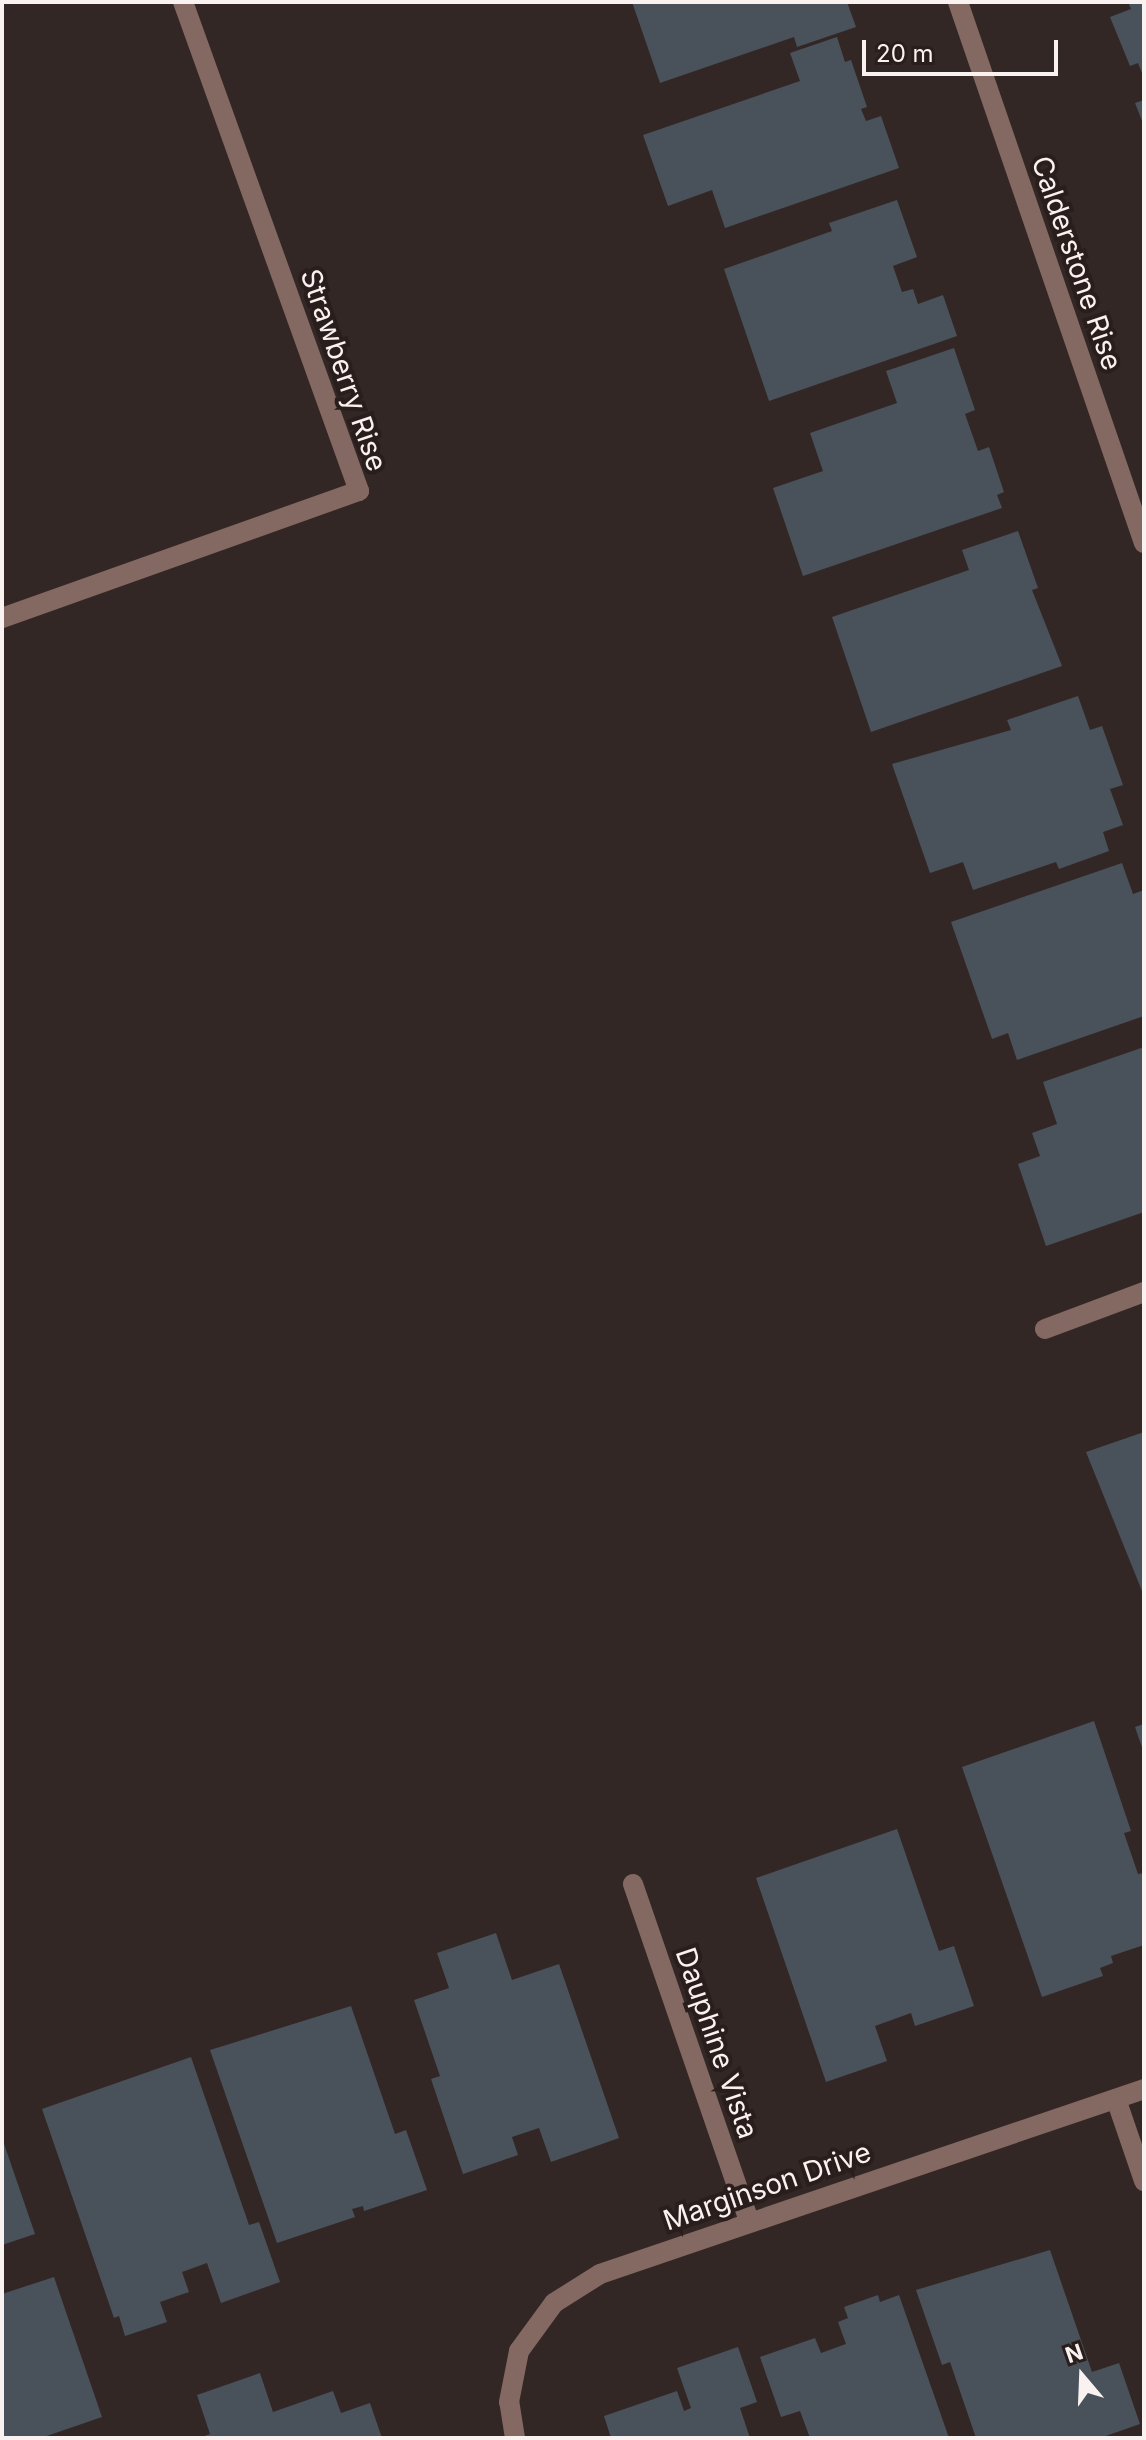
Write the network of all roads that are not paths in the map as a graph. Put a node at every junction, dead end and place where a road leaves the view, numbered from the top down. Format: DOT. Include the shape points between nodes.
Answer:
graph roads {
  1 [pos="183,2"];
  2 [pos="958,2"];
  3 [pos="1144,543"];
  4 [pos="2,618"];
  5 [pos="1144,1292"];
  6 [pos="1045,1329"];
  7 [pos="633,1884"];
  8 [pos="1144,2089"];
  9 [pos="1116,2099"];
  10 [pos="1144,2181"];
  11 [pos="749,2221"];
  12 [pos="515,2438"];
  1 -- 4 [label="street, Strawberry Rise" via="359,491"];
  2 -- 3 [label="street, Calderstone Rise"];
  5 -- 6 [label="street"];
  7 -- 11 [label="street, Dauphine Vista"];
  8 -- 9 [label="street, Marginson Drive"];
  9 -- 10 [label="street"];
  9 -- 11 [label="street, Marginson Drive"];
  11 -- 12 [label="street, Marginson Drive" via="600,2274 554,2303 519,2351 509,2402"];
}
